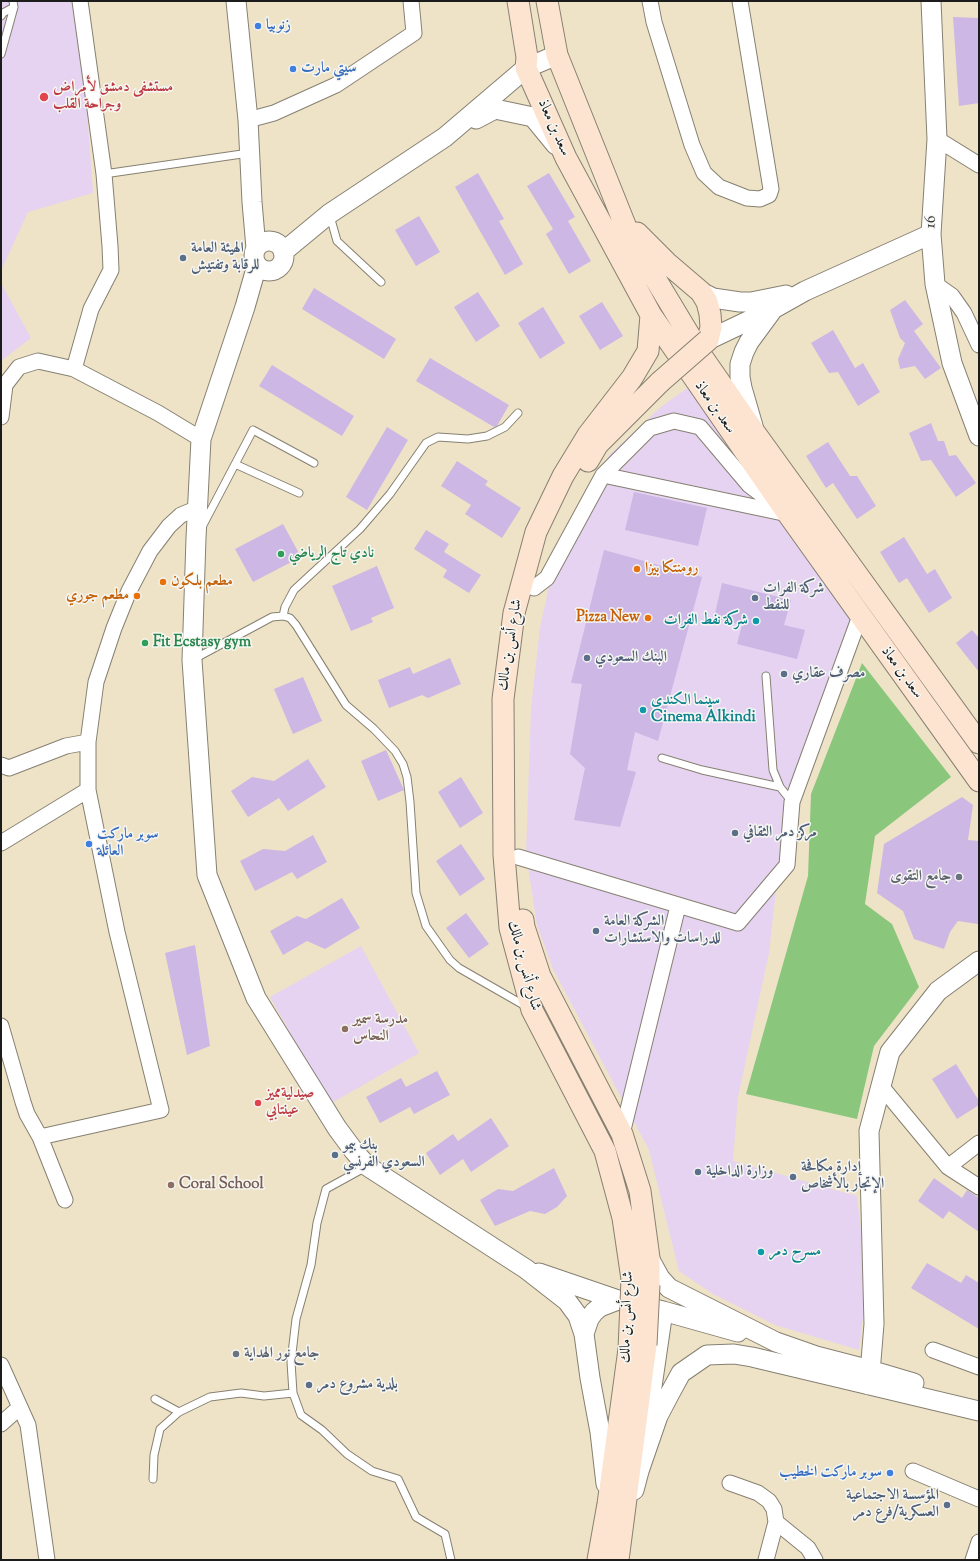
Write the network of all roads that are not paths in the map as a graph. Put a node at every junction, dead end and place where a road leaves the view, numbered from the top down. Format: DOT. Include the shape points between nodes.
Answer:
graph roads {
  1 [pos="80,1"];
  2 [pos="236,1"];
  3 [pos="411,1"];
  4 [pos="518,1"];
  5 [pos="547,1"];
  6 [pos="650,1"];
  7 [pos="740,1"];
  8 [pos="931,1"];
  9 [pos="13,4"];
  10 [pos="1,16"];
  11 [pos="1,54"];
  12 [pos="557,55"];
  13 [pos="526,68"];
  14 [pos="248,120"];
  15 [pos="445,136"];
  16 [pos="937,139"];
  17 [pos="249,153"];
  18 [pos="566,158"];
  19 [pos="979,165"];
  20 [pos="104,174"];
  21 [pos="329,214"];
  22 [pos="620,217"];
  23 [pos="931,234"];
  24 [pos="268,255"];
  25 [pos="381,282"];
  26 [pos="935,284"];
  27 [pos="805,291"];
  28 [pos="700,292"];
  29 [pos="773,309"];
  30 [pos="651,315"];
  31 [pos="708,340"];
  32 [pos="979,345"];
  33 [pos="74,369"];
  34 [pos="518,413"];
  35 [pos="1,417"];
  36 [pos="755,433"];
  37 [pos="979,436"];
  38 [pos="202,439"];
  39 [pos="314,463"];
  40 [pos="235,464"];
  41 [pos="604,475"];
  42 [pos="299,494"];
  43 [pos="198,508"];
  44 [pos="788,514"];
  45 [pos="196,538"];
  46 [pos="534,588"];
  47 [pos="283,616"];
  48 [pos="860,616"];
  49 [pos="192,660"];
  50 [pos="766,676"];
  51 [pos="88,742"];
  52 [pos="979,743"];
  53 [pos="662,758"];
  54 [pos="1,765"];
  55 [pos="979,780"];
  56 [pos="780,787"];
  57 [pos="88,790"];
  58 [pos="792,802"];
  59 [pos="1,843"];
  60 [pos="518,857"];
  61 [pos="678,906"];
  62 [pos="979,961"];
  63 [pos="532,1010"];
  64 [pos="1,1026"];
  65 [pos="881,1086"];
  66 [pos="622,1134"];
  67 [pos="40,1137"];
  68 [pos="979,1143"];
  69 [pos="367,1166"];
  70 [pos="948,1167"];
  71 [pos="979,1187"];
  72 [pos="65,1200"];
  73 [pos="649,1258"];
  74 [pos="526,1268"];
  75 [pos="641,1282"];
  76 [pos="618,1300"];
  77 [pos="663,1311"];
  78 [pos="584,1334"];
  79 [pos="776,1342"];
  80 [pos="638,1347"];
  81 [pos="932,1350"];
  82 [pos="1,1365"];
  83 [pos="979,1367"];
  84 [pos="869,1377"];
  85 [pos="293,1393"];
  86 [pos="155,1399"];
  87 [pos="979,1406"];
  88 [pos="20,1407"];
  89 [pos="979,1411"];
  90 [pos="179,1412"];
  91 [pos="1,1424"];
  92 [pos="639,1471"];
  93 [pos="913,1471"];
  94 [pos="153,1479"];
  95 [pos="730,1482"];
  96 [pos="979,1499"];
  97 [pos="608,1504"];
  98 [pos="776,1522"];
  99 [pos="979,1542"];
  100 [pos="604,1557"];
  101 [pos="47,1560"];
  102 [pos="451,1560"];
  103 [pos="766,1560"];
  104 [pos="815,1560"];
  105 [pos="972,1560"];
  1 -- 20 [label="street"];
  2 -- 14 [label="street"];
  3 -- 14 [label="street" via="414,33 336,85 274,113"];
  4 -- 13 [label="main road, سعد بن معاذ" via="527,57"];
  5 -- 12 [label="main road, سعد بن معاذ"];
  6 -- 7 [label="street" via="654,22 692,145 704,173 719,187 747,198 760,199 769,195 771,189"];
  8 -- 16 [label="street, 16"];
  9 -- 10 [label="lane"];
  9 -- 11 [label="lane"];
  12 -- 13 [label="street"];
  12 -- 22 [label="main road, سعد بن معاذ"];
  13 -- 15 [label="street"];
  13 -- 18 [label="main road, سعد بن معاذ"];
  14 -- 17 [label="street"];
  15 -- 18 [label="street" via="495,109 533,118"];
  15 -- 21 [label="street"];
  16 -- 19 [label="street"];
  16 -- 23 [label="street, 16"];
  17 -- 20 [label="lane"];
  17 -- 24 [label="street" via="252,202"];
  18 -- 30 [label="main road, سعد بن معاذ"];
  20 -- 33 [label="street" via="111,270 91,309"];
  21 -- 24 [label="street"];
  21 -- 25 [label="lane" via="337,241"];
  22 -- 28 [label="main road"];
  22 -- 36 [label="main road, سعد بن معاذ" via="703,358"];
  23 -- 26 [label="street, 16"];
  23 -- 27 [label="street"];
  24 -- 38 [label="street" via="245,307"];
  26 -- 32 [label="street" via="952,296 964,313"];
  26 -- 37 [label="street, 16" via="952,363"];
  27 -- 28 [label="street" via="751,302 727,301"];
  27 -- 29 [label="street"];
  28 -- 31 [label="main road" via="707,302 710,314"];
  29 -- 31 [label="street"];
  29 -- 36 [label="street" via="749,342 740,364 742,388"];
  30 -- 44 [label="main road, سعد بن معاذ"];
  30 -- 63 [label="main road, شارع أنس بن مالك" via="648,351 632,378 588,435 563,476 536,532 514,613 503,699 504,855 510,928"];
  31 -- 46 [label="main road, شارع أنس بن مالك, bridge" via="660,382 598,444 577,478 547,537"];
  33 -- 35 [label="street" via="38,361 19,367 6,385"];
  33 -- 38 [label="street"];
  34 -- 47 [label="lane" via="505,427 487,436 468,439 438,437 426,443 360,529 294,590"];
  36 -- 52 [label="main road, سعد بن معاذ"];
  38 -- 43 [label="street"];
  39 -- 40 [label="lane" via="253,430"];
  40 -- 42 [label="lane"];
  40 -- 45 [label="lane"];
  41 -- 44 [label="street"];
  41 -- 44 [label="street" via="650,428 674,421 700,427 749,485"];
  41 -- 46 [label="street" via="547,578"];
  43 -- 45 [label="street"];
  43 -- 51 [label="street" via="181,515 169,526 150,551 130,591 114,628 96,682"];
  44 -- 48 [label="main road, سعد بن معاذ"];
  45 -- 49 [label="street"];
  46 -- 60 [label="main road, شارع أنس بن مالك" via="525,615 517,700"];
  47 -- 49 [label="lane" via="272,617"];
  47 -- 63 [label="lane" via="290,618 296,625 346,706 374,729 395,751 403,764 410,802 416,893 426,926 450,960 459,968"];
  48 -- 55 [label="main road, سعد بن معاذ"];
  48 -- 58 [label="street"];
  49 -- 69 [label="street" via="208,875 256,998 337,1128"];
  50 -- 56 [label="lane" via="774,770"];
  51 -- 54 [label="street" via="66,746 9,768"];
  51 -- 57 [label="street"];
  53 -- 56 [label="lane" via="702,770"];
  56 -- 58 [label="lane"];
  57 -- 59 [label="street"];
  57 -- 67 [label="street" via="117,932 161,1110"];
  58 -- 61 [label="street" via="787,865 738,923"];
  60 -- 61 [label="street"];
  60 -- 66 [label="main road, شارع أنس بن مالك" via="524,927 540,976"];
  61 -- 66 [label="street"];
  62 -- 65 [label="street" via="938,990 890,1052"];
  63 -- 75 [label="main road, شارع أنس بن مالك" via="605,1151"];
  64 -- 67 [label="street" via="27,1114"];
  65 -- 70 [label="street"];
  65 -- 84 [label="street" via="869,1131 874,1324"];
  66 -- 73 [label="main road, شارع أنس بن مالك" via="640,1191"];
  67 -- 72 [label="street"];
  68 -- 70 [label="street"];
  69 -- 74 [label="street"];
  69 -- 85 [label="lane" via="326,1189 296,1319 291,1362"];
  70 -- 71 [label="street"];
  73 -- 75 [label="main road, شارع أنس بن مالك"];
  73 -- 79 [label="street" via="669,1288"];
  74 -- 76 [label="street"];
  74 -- 78 [label="street" via="567,1301 578,1316"];
  75 -- 80 [label="main road, شارع أنس بن مالك, bridge"];
  76 -- 77 [label="street"];
  76 -- 78 [label="street" via="594,1312"];
  77 -- 79 [label="street"];
  77 -- 92 [label="street"];
  78 -- 97 [label="street" via="600,1432"];
  79 -- 84 [label="street"];
  80 -- 97 [label="main road, شارع أنس بن مالك"];
  80 -- 100 [label="main road, شارع أنس بن مالك"];
  81 -- 83 [label="street"];
  82 -- 88 [label="street"];
  84 -- 87 [label="street" via="950,1394"];
  84 -- 89 [label="street"];
  84 -- 92 [label="street" via="734,1354 707,1355 681,1372 658,1416"];
  85 -- 90 [label="lane" via="264,1396 241,1393 210,1398"];
  85 -- 102 [label="lane" via="301,1415 322,1430 347,1454 372,1471 398,1479 416,1517 445,1534"];
  86 -- 90 [label="lane"];
  88 -- 91 [label="street"];
  88 -- 101 [label="street" via="31,1440"];
  90 -- 94 [label="lane" via="160,1428 154,1455"];
  92 -- 100 [label="street"];
  93 -- 96 [label="street"];
  95 -- 98 [label="street" via="758,1493 769,1501 774,1509"];
  97 -- 100 [label="main road, شارع أنس بن مالك"];
  98 -- 103 [label="street"];
  98 -- 104 [label="street" via="808,1548"];
  99 -- 105 [label="street"];
}
